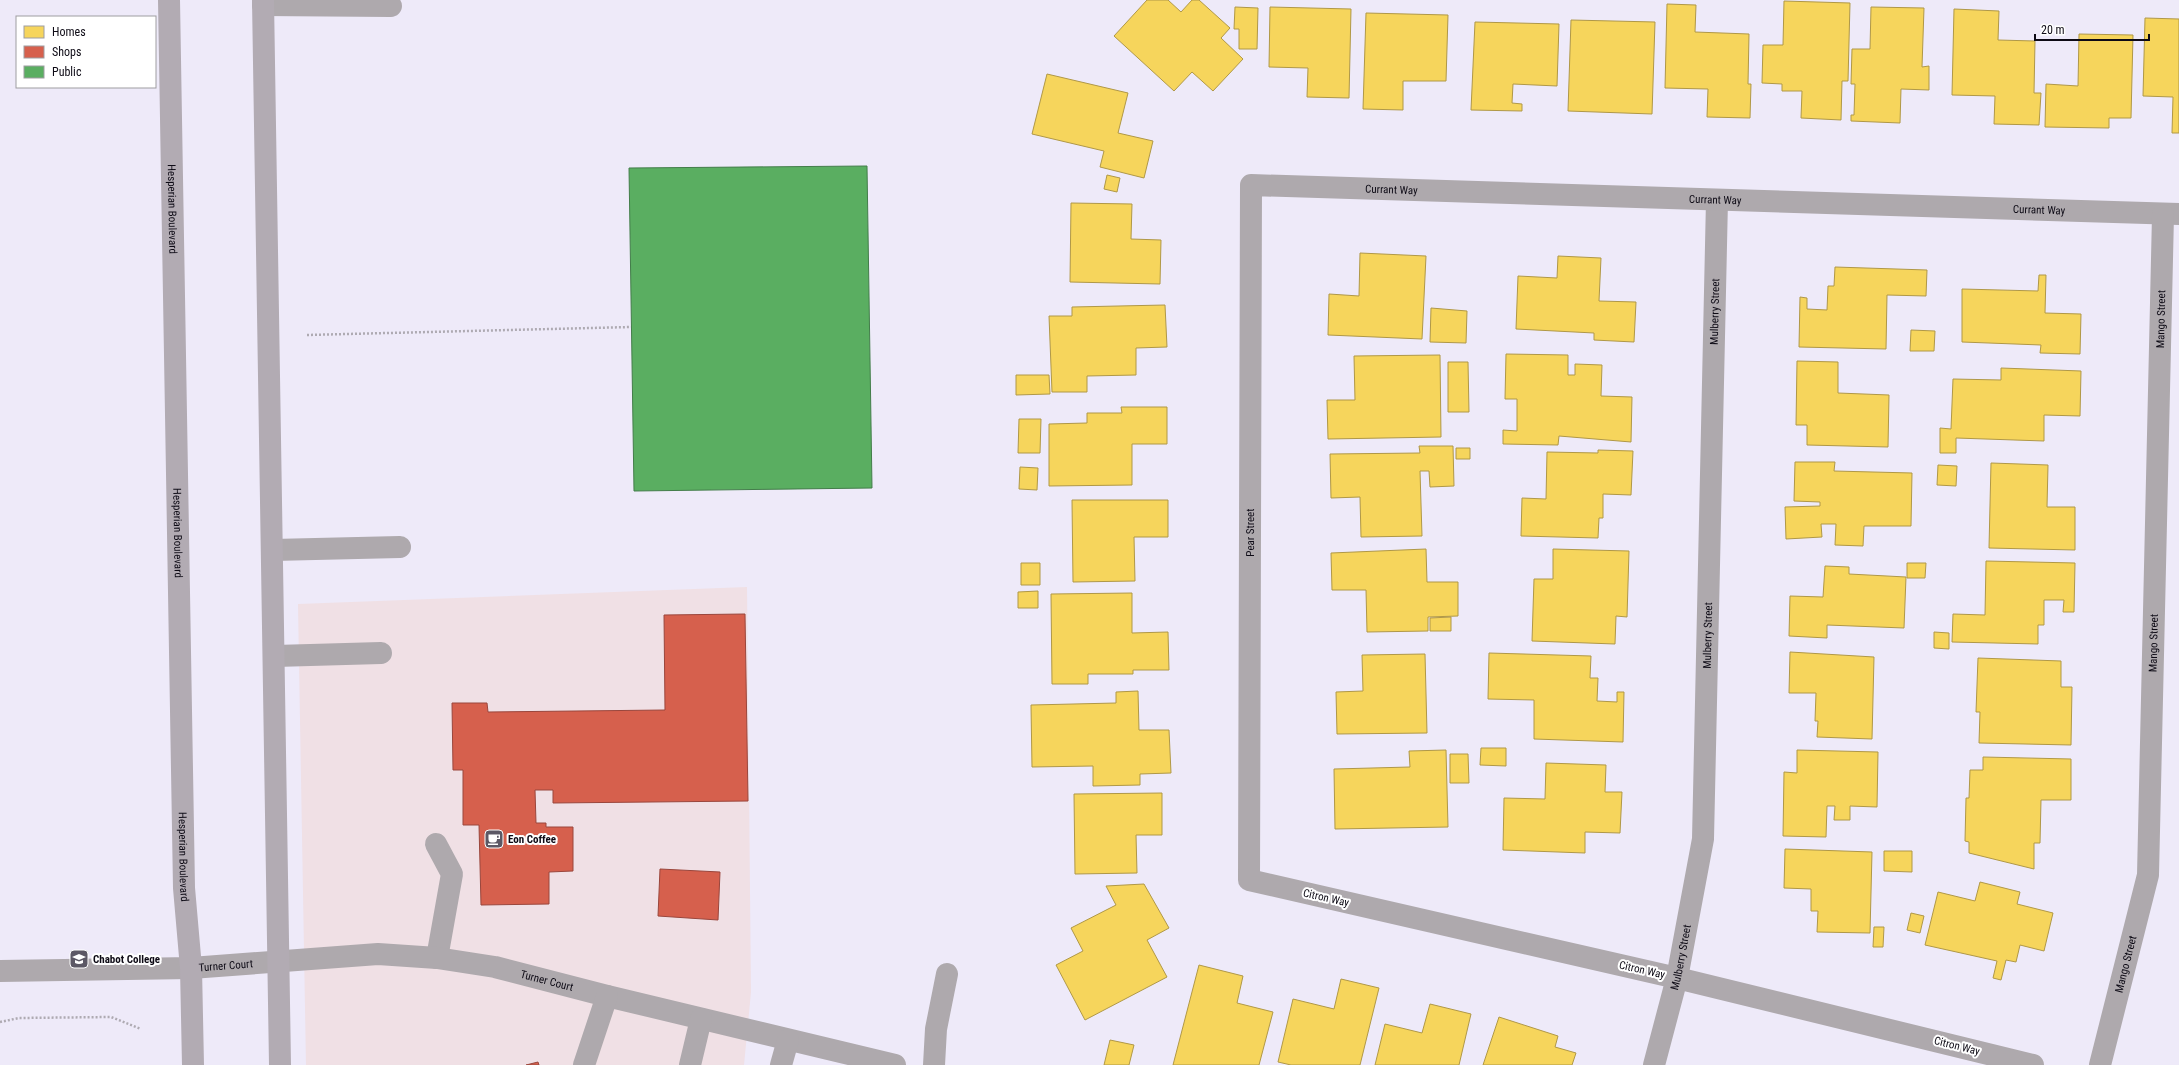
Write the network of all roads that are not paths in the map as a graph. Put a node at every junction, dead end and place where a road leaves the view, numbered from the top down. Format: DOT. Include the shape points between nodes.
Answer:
graph roads {
  1 [pos="168,0"];
  2 [pos="263,3"];
  3 [pos="391,6"];
  4 [pos="1251,185"];
  5 [pos="1717,200"];
  6 [pos="2171,215"];
  7 [pos="400,547"];
  8 [pos="273,550"];
  9 [pos="381,653"];
  10 [pos="275,656"];
  11 [pos="436,844"];
  12 [pos="1249,880"];
  13 [pos="437,958"];
  14 [pos="280,961"];
  15 [pos="192,968"];
  16 [pos="0,971"];
  17 [pos="947,974"];
  18 [pos="1677,978"];
  19 [pos="607,996"];
  20 [pos="701,1019"];
  21 [pos="788,1040"];
  22 [pos="194,1065"];
  23 [pos="280,1065"];
  24 [pos="584,1065"];
  25 [pos="690,1065"];
  26 [pos="782,1065"];
  27 [pos="895,1065"];
  28 [pos="934,1065"];
  29 [pos="1654,1065"];
  30 [pos="2033,1065"];
  31 [pos="2100,1065"];
  1 -- 15 [label="main road, Hesperian Boulevard" via="184,888"];
  2 -- 3 [label="street"];
  2 -- 8 [label="main road"];
  4 -- 5 [label="street, Currant Way"];
  4 -- 12 [label="street, Pear Street"];
  5 -- 6 [label="street, Currant Way"];
  5 -- 18 [label="street, Mulberry Street" via="1703,839"];
  6 -- 31 [label="street, Mango Street" via="2148,876"];
  7 -- 8 [label="street"];
  8 -- 10 [label="main road"];
  9 -- 10 [label="street"];
  10 -- 14 [label="main road"];
  11 -- 13 [label="street" via="452,874"];
  12 -- 18 [label="street, Citron Way"];
  13 -- 14 [label="street, Turner Court" via="378,954"];
  13 -- 19 [label="street, Turner Court" via="495,967"];
  14 -- 15 [label="street, Turner Court"];
  14 -- 23 [label="main road"];
  15 -- 16 [label="street, Turner Court"];
  15 -- 22 [label="main road, Hesperian Boulevard"];
  17 -- 28 [label="street" via="936,1029"];
  18 -- 29 [label="street, Mulberry Street"];
  18 -- 30 [label="street, Citron Way"];
  19 -- 20 [label="street, Turner Court"];
  19 -- 24 [label="street"];
  20 -- 21 [label="street, Turner Court"];
  20 -- 25 [label="street"];
  21 -- 26 [label="street"];
  21 -- 27 [label="street, Turner Court"];
}
